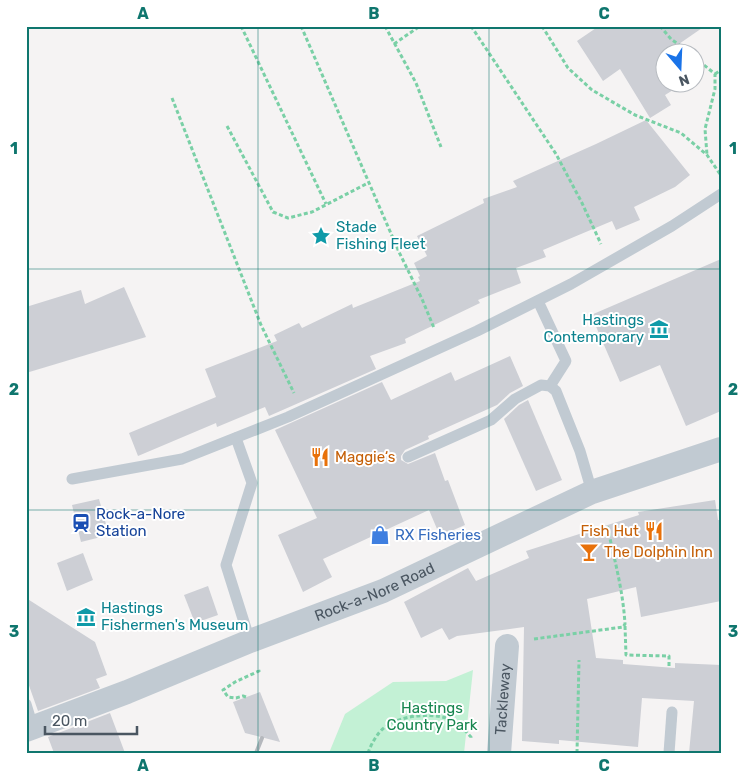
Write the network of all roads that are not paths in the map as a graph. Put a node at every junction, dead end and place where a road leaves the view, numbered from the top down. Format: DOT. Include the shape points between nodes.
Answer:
graph roads {
  1 [pos="721,194"];
  2 [pos="538,301"];
  3 [pos="550,386"];
  4 [pos="236,438"];
  5 [pos="721,449"];
  6 [pos="408,457"];
  7 [pos="72,479"];
  8 [pos="592,492"];
  9 [pos="250,641"];
  10 [pos="507,646"];
  11 [pos="26,704"];
  12 [pos="672,712"];
  13 [pos="30,728"];
  14 [pos="502,752"];
  15 [pos="669,753"];
  1 -- 2 [label="lane" via="672,226"];
  2 -- 3 [label="lane" via="566,362"];
  2 -- 4 [label="lane"];
  3 -- 6 [label="lane" via="541,385 515,398 491,420"];
  3 -- 8 [label="lane" via="556,391 580,451"];
  4 -- 7 [label="lane" via="182,459"];
  4 -- 9 [label="lane" via="252,483 226,566"];
  5 -- 8 [label="street, Rock-a-Nore Road"];
  8 -- 9 [label="street, Rock-a-Nore Road" via="382,591"];
  9 -- 13 [label="street, Rock-a-Nore Road"];
  10 -- 14 [label="street, Tackleway"];
  11 -- 13 [label="lane"];
  12 -- 15 [label="lane"];
}
